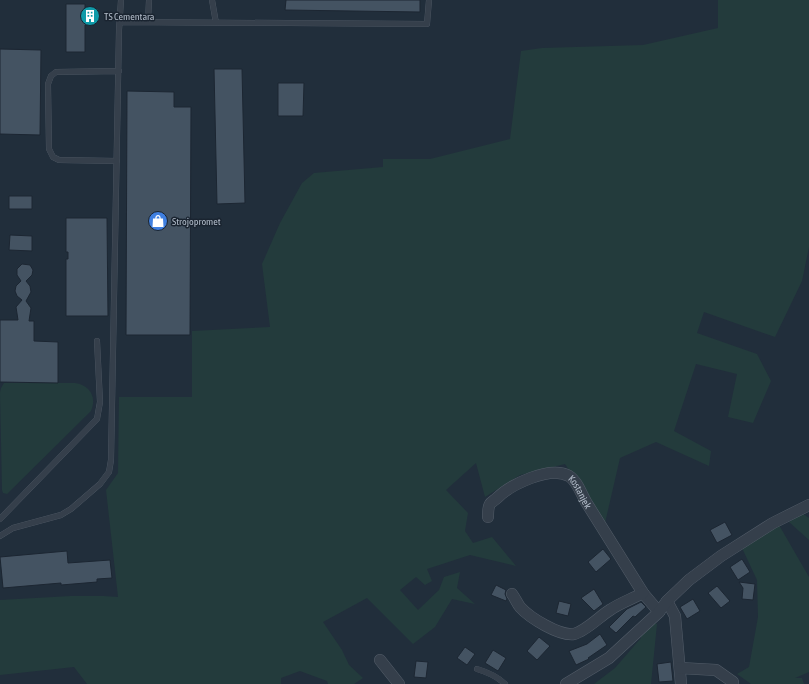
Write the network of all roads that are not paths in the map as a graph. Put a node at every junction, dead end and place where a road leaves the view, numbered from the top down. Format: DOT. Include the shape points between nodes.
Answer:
graph roads {
  1 [pos="121,0"];
  2 [pos="149,0"];
  3 [pos="212,0"];
  4 [pos="429,0"];
  5 [pos="120,22"];
  6 [pos="148,22"];
  7 [pos="216,23"];
  8 [pos="119,71"];
  9 [pos="117,161"];
  10 [pos="97,341"];
  11 [pos="809,505"];
  12 [pos="488,516"];
  13 [pos="0,519"];
  14 [pos="0,536"];
  15 [pos="643,593"];
  16 [pos="512,594"];
  17 [pos="667,601"];
  18 [pos="659,612"];
  19 [pos="380,660"];
  20 [pos="680,668"];
  21 [pos="477,669"];
  22 [pos="733,682"];
  23 [pos="399,684"];
  24 [pos="505,684"];
  25 [pos="566,684"];
  26 [pos="681,684"];
  1 -- 5 [label="lane"];
  2 -- 6 [label="lane"];
  3 -- 7 [label="lane"];
  4 -- 7 [label="lane" via="427,24"];
  5 -- 6 [label="lane"];
  5 -- 8 [label="lane"];
  6 -- 7 [label="lane"];
  8 -- 9 [label="lane"];
  8 -- 9 [label="lane" via="56,72 48,84 49,149 52,157 59,160"];
  9 -- 14 [label="lane" via="109,472 100,484 71,510 13,528"];
  10 -- 13 [label="lane" via="100,402 97,419"];
  11 -- 17 [label="street" via="773,522 721,556 689,580"];
  12 -- 15 [label="street, Kostanjek" via="490,504 502,493 526,480 549,474 562,473 570,476"];
  15 -- 16 [label="street" via="610,609 575,634 565,634 531,616"];
  15 -- 18 [label="street, Kostanjek"];
  17 -- 18 [label="street"];
  17 -- 20 [label="street" via="675,616"];
  18 -- 25 [label="street" via="609,658"];
  19 -- 23 [label="street"];
  20 -- 22 [label="street" via="716,670"];
  20 -- 26 [label="street"];
  21 -- 24 [label="lane" via="487,672"];
}
